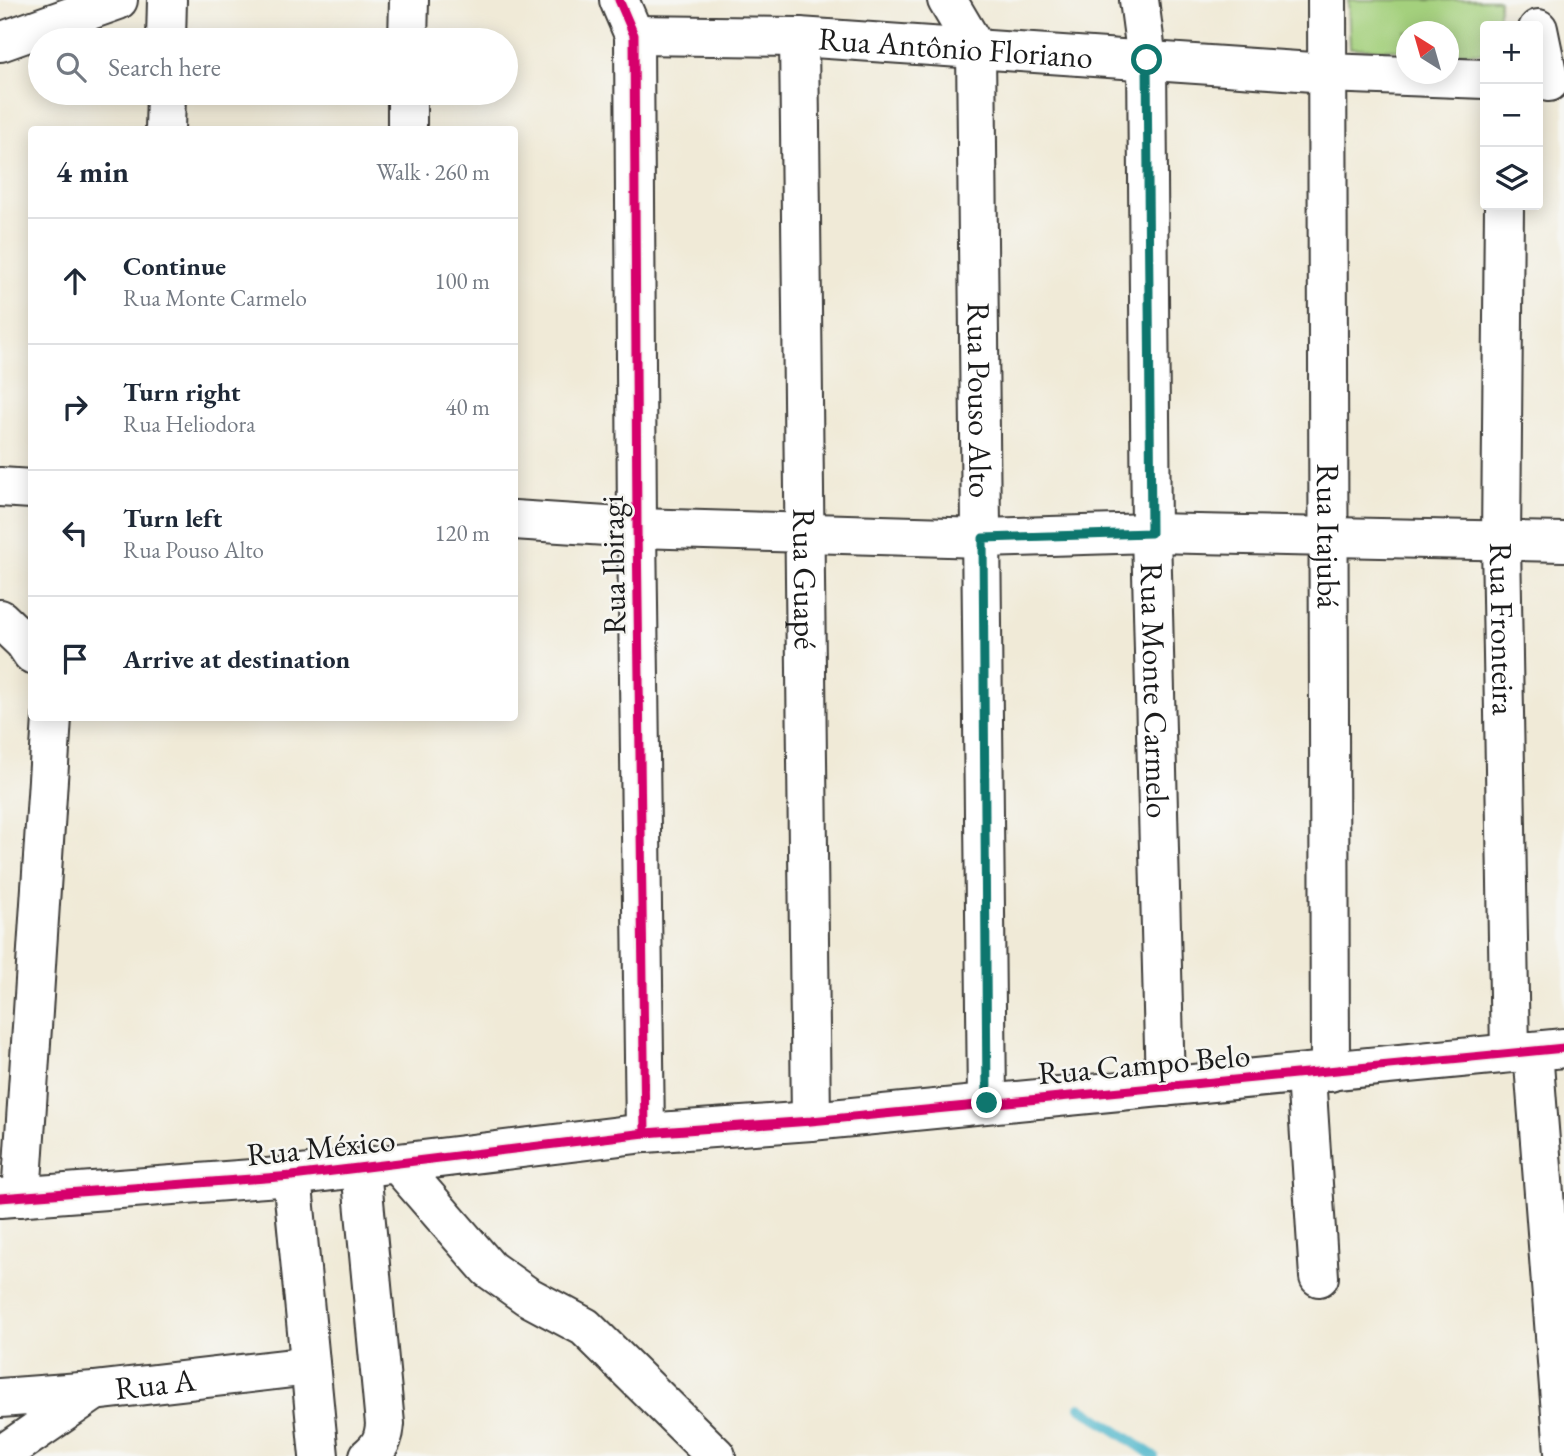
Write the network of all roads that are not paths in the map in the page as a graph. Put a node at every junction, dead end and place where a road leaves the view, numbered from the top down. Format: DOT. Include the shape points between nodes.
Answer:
graph roads {
  1 [pos="118,0"];
  2 [pos="167,0"];
  3 [pos="409,0"];
  4 [pos="619,0"];
  5 [pos="947,0"];
  6 [pos="1139,0"];
  7 [pos="1327,0"];
  8 [pos="1532,0"];
  9 [pos="1536,21"];
  10 [pos="37,28"];
  11 [pos="166,28"];
  12 [pos="408,28"];
  13 [pos="28,31"];
  14 [pos="634,35"];
  15 [pos="799,37"];
  16 [pos="0,41"];
  17 [pos="976,49"];
  18 [pos="1543,53"];
  19 [pos="1147,60"];
  20 [pos="1326,74"];
  21 [pos="1480,79"];
  22 [pos="1550,83"];
  23 [pos="166,105"];
  24 [pos="407,105"];
  25 [pos="165,126"];
  26 [pos="407,126"];
  27 [pos="1504,210"];
  28 [pos="0,487"];
  29 [pos="28,489"];
  30 [pos="518,520"];
  31 [pos="636,528"];
  32 [pos="1151,533"];
  33 [pos="805,534"];
  34 [pos="1326,537"];
  35 [pos="983,538"];
  36 [pos="1501,542"];
  37 [pos="1564,542"];
  38 [pos="0,619"];
  39 [pos="28,648"];
  40 [pos="52,721"];
  41 [pos="1536,1051"];
  42 [pos="1318,1073"];
  43 [pos="1165,1087"];
  44 [pos="987,1103"];
  45 [pos="811,1121"];
  46 [pos="645,1133"];
  47 [pos="398,1164"];
  48 [pos="361,1169"];
  49 [pos="292,1176"];
  50 [pos="10,1198"];
  51 [pos="1319,1277"];
  52 [pos="310,1366"];
  53 [pos="94,1391"];
  54 [pos="0,1398"];
  55 [pos="1564,1452"];
  56 [pos="0,1456"];
  57 [pos="319,1456"];
  58 [pos="369,1456"];
  59 [pos="716,1456"];
  1 -- 10 [label="street"];
  2 -- 11 [label="street"];
  3 -- 12 [label="street"];
  4 -- 14 [label="street, Rua Ibiragi"];
  5 -- 17 [label="street, Rua Pouso Alto"];
  6 -- 19 [label="street, Rua Monte Carmelo"];
  7 -- 20 [label="street, Rua Itajubá"];
  8 -- 9 [label="street"];
  13 -- 16 [label="street"];
  14 -- 15 [label="street, Rua Antônio Floriano"];
  14 -- 31 [label="street, Rua Ibiragi"];
  15 -- 17 [label="street, Rua Antônio Floriano"];
  15 -- 33 [label="street, Rua Guapé"];
  17 -- 19 [label="street, Rua Antônio Floriano"];
  17 -- 35 [label="street, Rua Pouso Alto"];
  18 -- 22 [label="street"];
  19 -- 20 [label="street, Rua Antônio Floriano"];
  19 -- 32 [label="street, Rua Monte Carmelo"];
  20 -- 21 [label="street, Rua Antônio Floriano"];
  20 -- 34 [label="street, Rua Itajubá"];
  23 -- 25 [label="street"];
  24 -- 26 [label="street"];
  27 -- 36 [label="street, Rua Fronteira"];
  28 -- 29 [label="street"];
  30 -- 31 [label="street"];
  31 -- 33 [label="street"];
  31 -- 46 [label="street, Rua Ibiragi"];
  32 -- 34 [label="street"];
  32 -- 35 [label="street"];
  32 -- 43 [label="street, Rua Monte Carmelo"];
  33 -- 35 [label="street"];
  33 -- 45 [label="street, Rua Guapé"];
  34 -- 36 [label="street"];
  34 -- 42 [label="street, Rua Itajubá"];
  35 -- 44 [label="street, Rua Pouso Alto"];
  36 -- 37 [label="street"];
  36 -- 41 [label="street, Rua Fronteira"];
  38 -- 39 [label="street"];
  40 -- 50 [label="street"];
  41 -- 42 [label="street, Rua Campo Belo"];
  41 -- 55 [label="street, Rua Fronteira"];
  42 -- 43 [label="street, Rua Campo Belo"];
  42 -- 51 [label="street, Rua Itajubá"];
  43 -- 44 [label="street, Rua Campo Belo"];
  44 -- 45 [label="street, Rua Campo Belo"];
  45 -- 46 [label="street, Rua Campo Belo"];
  46 -- 47 [label="street, Rua México"];
  47 -- 48 [label="street, Rua México"];
  47 -- 59 [label="street" via="489,1269 585,1327"];
  48 -- 49 [label="street, Rua México"];
  48 -- 58 [label="street" via="386,1424 384,1436"];
  49 -- 50 [label="street, Rua México"];
  49 -- 52 [label="street"];
  52 -- 53 [label="street, Rua A"];
  52 -- 57 [label="street"];
  53 -- 54 [label="street, Rua A"];
  53 -- 56 [label="street"];
}
